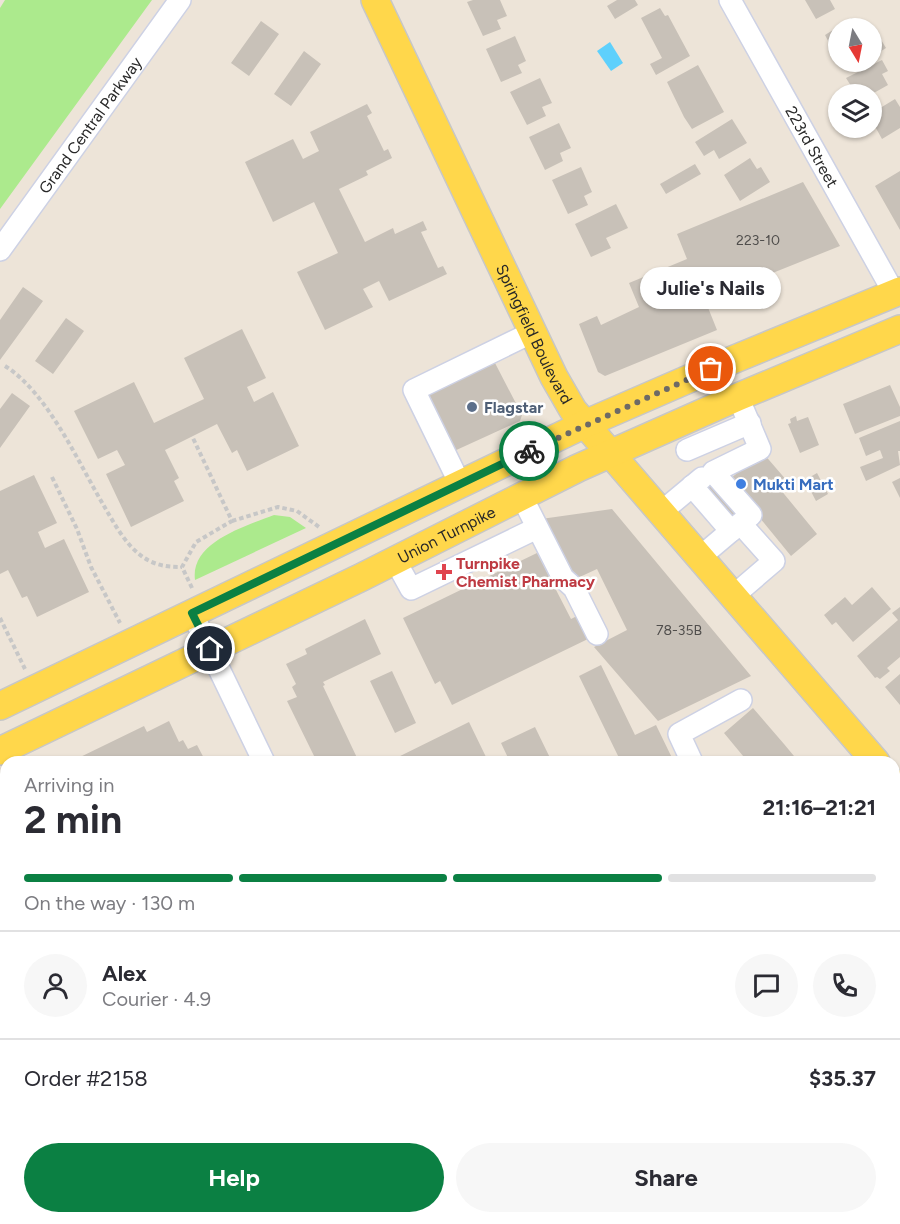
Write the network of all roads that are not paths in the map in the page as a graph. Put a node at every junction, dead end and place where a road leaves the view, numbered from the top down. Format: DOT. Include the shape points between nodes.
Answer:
graph roads {
  1 [pos="180,0"];
  2 [pos="375,0"];
  3 [pos="730,0"];
  4 [pos="0,250"];
  5 [pos="897,292"];
  6 [pos="900,329"];
  7 [pos="533,332"];
  8 [pos="738,397"];
  9 [pos="750,423"];
  10 [pos="585,424"];
  11 [pos="676,424"];
  12 [pos="687,450"];
  13 [pos="609,453"];
  14 [pos="702,479"];
  15 [pos="460,484"];
  16 [pos="522,497"];
  17 [pos="660,513"];
  18 [pos="736,527"];
  19 [pos="537,528"];
  20 [pos="699,558"];
  21 [pos="395,560"];
  22 [pos="732,597"];
  23 [pos="192,601"];
  24 [pos="597,634"];
  25 [pos="210,649"];
  26 [pos="741,700"];
  27 [pos="0,706"];
  28 [pos="0,751"];
  29 [pos="261,756"];
  30 [pos="689,756"];
  31 [pos="871,756"];
  1 -- 4 [label="street, Grand Central Parkway"];
  2 -- 7 [label="main road, Springfield Boulevard"];
  3 -- 5 [label="street, 223rd Street"];
  5 -- 10 [label="main road"];
  6 -- 8 [label="main road, Union Turnpike"];
  7 -- 10 [label="main road, Springfield Boulevard" via="567,401"];
  7 -- 15 [label="street" via="414,390"];
  8 -- 9 [label="street"];
  8 -- 11 [label="main road, Union Turnpike"];
  9 -- 12 [label="street"];
  9 -- 14 [label="street" via="760,449"];
  10 -- 13 [label="main road, Springfield Boulevard"];
  10 -- 15 [label="main road"];
  11 -- 12 [label="street"];
  11 -- 13 [label="main road, Union Turnpike"];
  12 -- 14 [label="street"];
  13 -- 16 [label="main road, Union Turnpike"];
  13 -- 17 [label="main road, Springfield Boulevard"];
  14 -- 17 [label="street"];
  14 -- 18 [label="street"];
  15 -- 23 [label="main road"];
  16 -- 19 [label="street"];
  16 -- 21 [label="main road, Union Turnpike"];
  17 -- 20 [label="main road, Springfield Boulevard"];
  18 -- 20 [label="street"];
  18 -- 22 [label="street" via="774,561"];
  19 -- 21 [label="street" via="411,589"];
  19 -- 24 [label="street"];
  20 -- 22 [label="main road, Springfield Boulevard"];
  21 -- 25 [label="main road, Union Turnpike"];
  22 -- 31 [label="main road, Springfield Boulevard"];
  23 -- 25 [label="street"];
  23 -- 27 [label="main road"];
  25 -- 28 [label="main road, Union Turnpike"];
  25 -- 29 [label="street"];
  26 -- 30 [label="street" via="679,734"];
}
